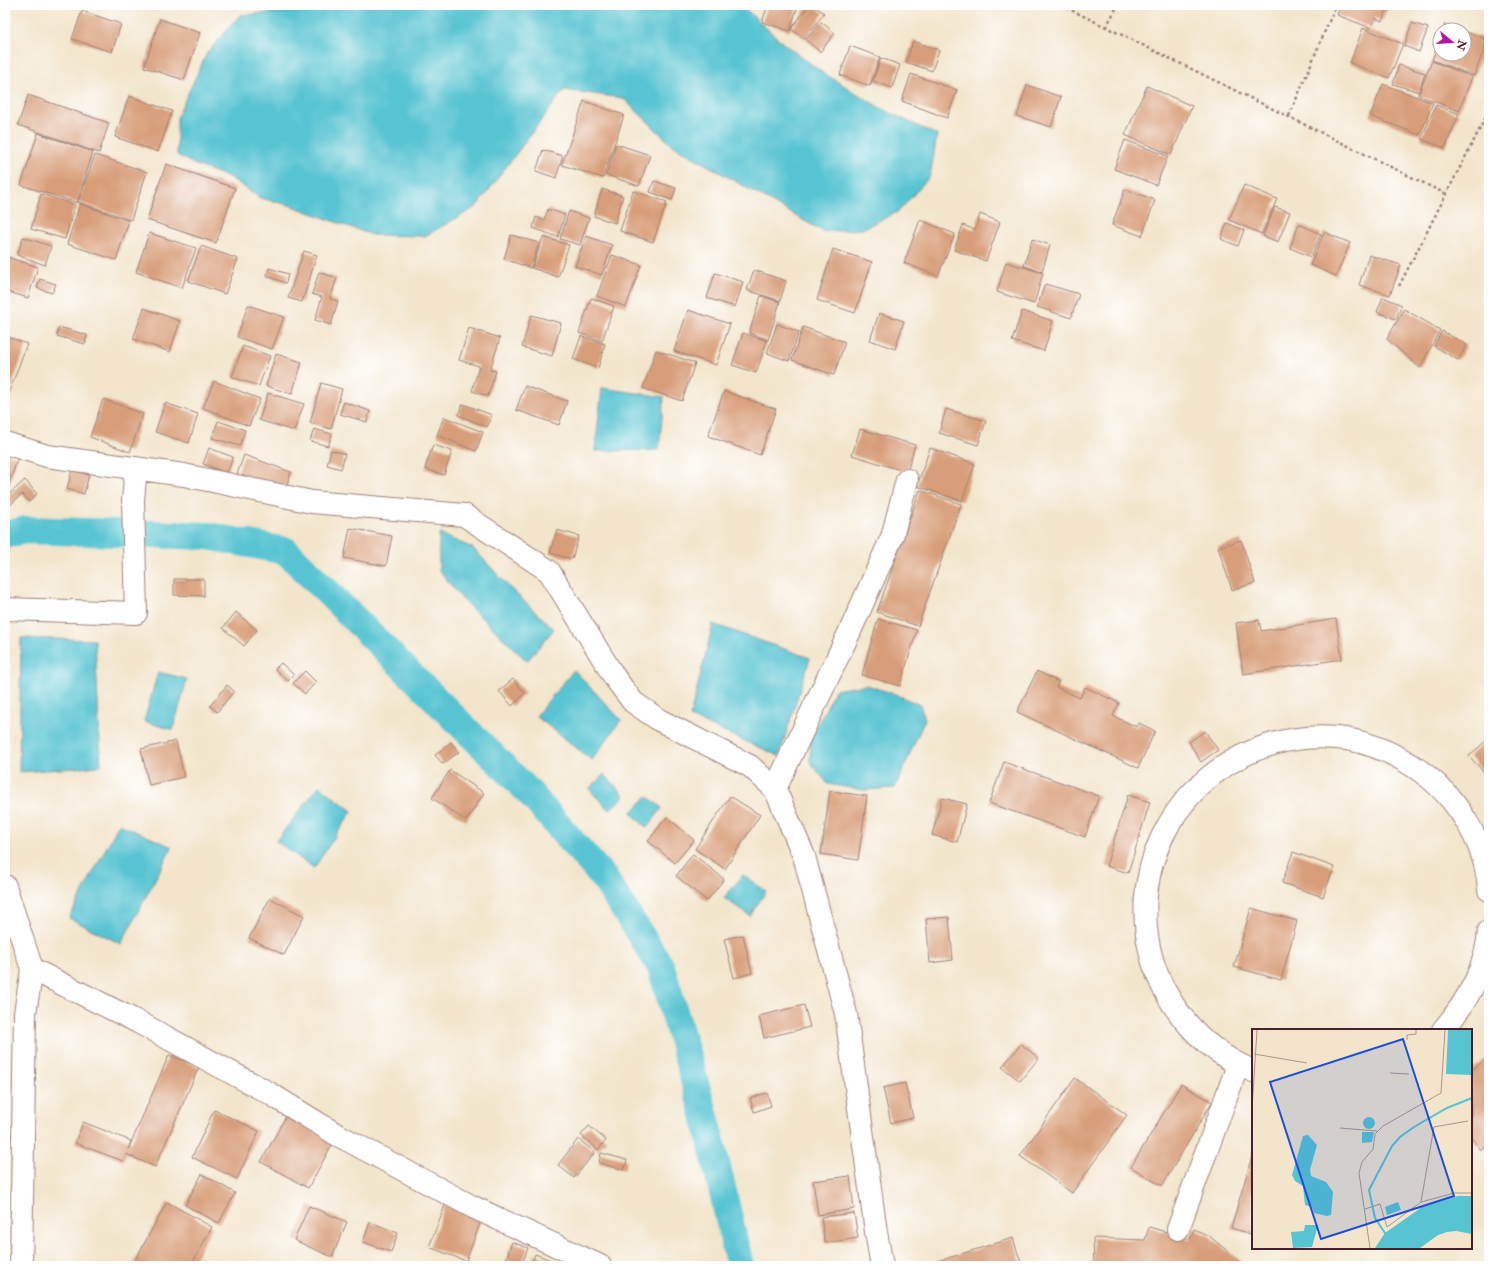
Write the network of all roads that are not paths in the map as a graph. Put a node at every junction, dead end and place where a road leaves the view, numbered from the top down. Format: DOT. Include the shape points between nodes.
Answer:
graph roads {
  1 [pos="5,444"];
  2 [pos="136,468"];
  3 [pos="907,480"];
  4 [pos="5,609"];
  5 [pos="775,789"];
  6 [pos="5,886"];
  7 [pos="1489,890"];
  8 [pos="1489,931"];
  9 [pos="32,969"];
  10 [pos="1444,1029"];
  11 [pos="1245,1068"];
  12 [pos="1178,1229"];
  13 [pos="21,1266"];
  14 [pos="600,1266"];
  15 [pos="882,1266"];
  1 -- 2 [label="street" via="47,456"];
  2 -- 4 [label="street" via="133,500 136,613"];
  2 -- 5 [label="street" via="184,475 312,502 464,515 549,571 615,678 633,702 659,720 750,766"];
  3 -- 5 [label="street" via="892,537 845,643"];
  5 -- 15 [label="street" via="804,856 846,1014"];
  6 -- 9 [label="street"];
  7 -- 11 [label="street" via="1483,858 1473,833 1459,810 1442,789 1421,771 1398,757 1373,746 1347,739 1320,737 1266,745 1241,755 1218,769 1197,787 1179,808 1154,856 1145,909 1147,937 1153,963 1177,1012 1194,1032 1215,1050"];
  8 -- 10 [label="street" via="1482,966 1471,991"];
  9 -- 13 [label="street" via="25,1013"];
  9 -- 14 [label="street" via="269,1092 334,1133 473,1207"];
  11 -- 12 [label="street"];
}
